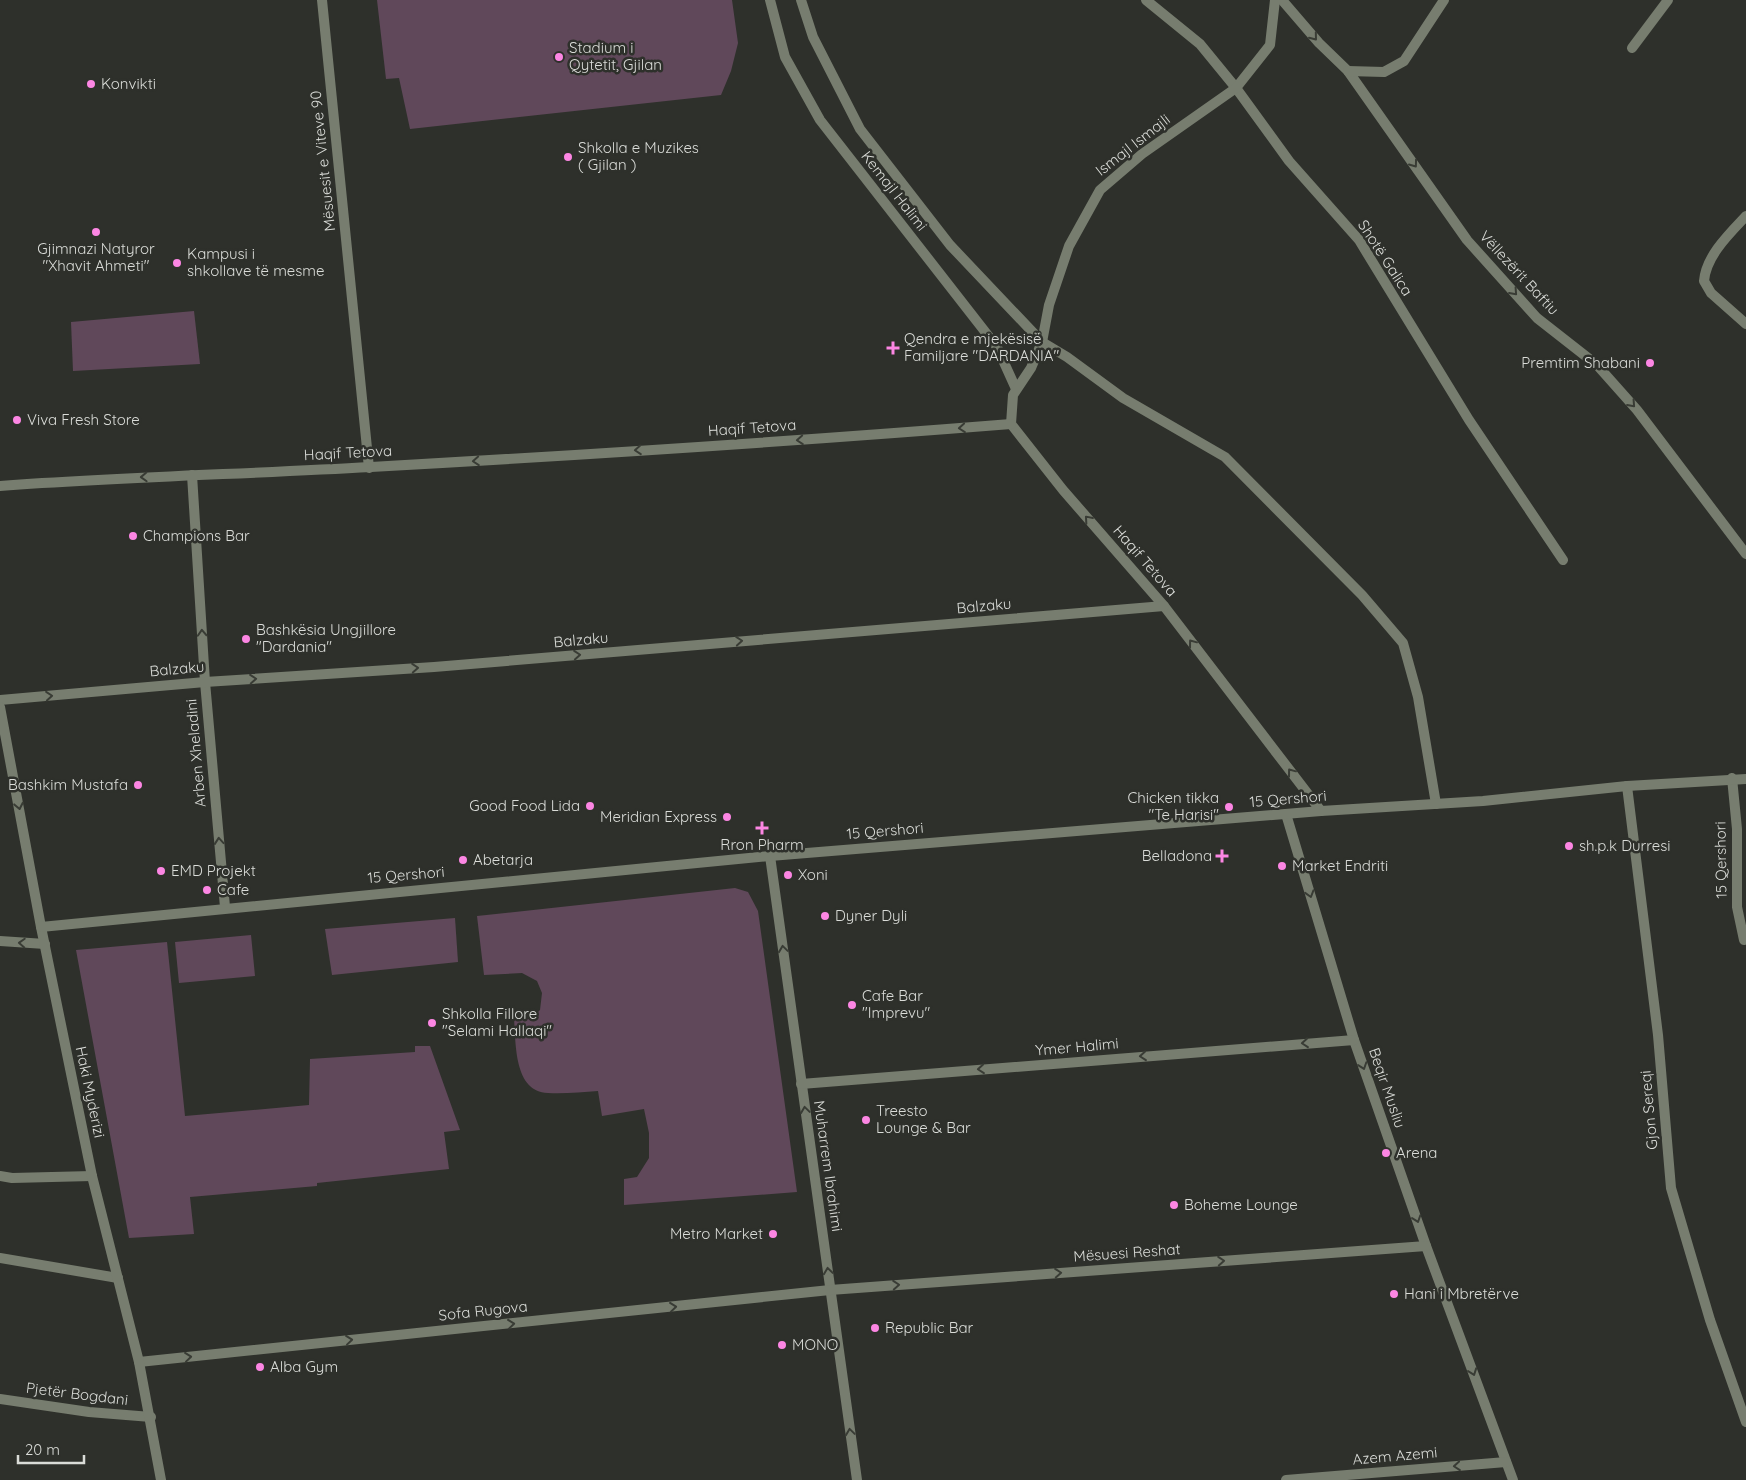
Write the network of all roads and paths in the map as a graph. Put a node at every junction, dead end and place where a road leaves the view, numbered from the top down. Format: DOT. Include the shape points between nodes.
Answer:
graph roads {
  1 [pos="322,0"];
  2 [pos="770,0"];
  3 [pos="801,0"];
  4 [pos="1146,0"];
  5 [pos="1275,0"];
  6 [pos="1282,0"];
  7 [pos="1444,0"];
  8 [pos="1668,0"];
  9 [pos="1632,48"];
  10 [pos="1348,72"];
  11 [pos="1236,88"];
  12 [pos="1746,216"];
  13 [pos="1746,324"];
  14 [pos="1042,342"];
  15 [pos="1016,389"];
  16 [pos="1011,424"];
  17 [pos="369,468"];
  18 [pos="192,475"];
  19 [pos="0,486"];
  20 [pos="1746,554"];
  21 [pos="1563,560"];
  22 [pos="1164,606"];
  23 [pos="205,682"];
  24 [pos="0,700"];
  25 [pos="0,707"];
  26 [pos="1732,778"];
  27 [pos="1746,779"];
  28 [pos="1627,786"];
  29 [pos="1436,804"];
  30 [pos="1321,811"];
  31 [pos="1286,814"];
  32 [pos="770,856"];
  33 [pos="225,907"];
  34 [pos="41,927"];
  35 [pos="1744,940"];
  36 [pos="0,941"];
  37 [pos="45,944"];
  38 [pos="1354,1040"];
  39 [pos="802,1084"];
  40 [pos="0,1176"];
  41 [pos="92,1176"];
  42 [pos="1426,1246"];
  43 [pos="0,1258"];
  44 [pos="118,1278"];
  45 [pos="830,1290"];
  46 [pos="139,1362"];
  47 [pos="0,1399"];
  48 [pos="151,1417"];
  49 [pos="1746,1422"];
  50 [pos="1506,1462"];
  51 [pos="161,1480"];
  52 [pos="857,1480"];
  53 [pos="1286,1480"];
  54 [pos="1513,1480"];
  1 -- 17 [label="street, Mësuesit e Viteve 90"];
  2 -- 15 [label="street, Kemajl Halimi" via="785,57 820,120 997,347"];
  3 -- 14 [label="street" via="813,37 860,129 950,245"];
  4 -- 11 [label="street, Shotë Galica" via="1200,44"];
  5 -- 11 [label="street, Ismajl Ismajli" via="1270,45"];
  6 -- 10 [label="street, Vëllezërit Baftiu, one-way"];
  7 -- 10 [label="street" via="1404,61 1384,72"];
  8 -- 9 [label="street"];
  10 -- 20 [label="street, Vëllezërit Baftiu, one-way" via="1467,240 1537,318 1597,365 1632,404"];
  11 -- 14 [label="street, Ismajl Ismajli" via="1142,154 1100,190 1069,246 1049,305"];
  11 -- 21 [label="street, Shotë Galica" via="1290,161 1359,240 1469,420"];
  12 -- 13 [label="street" via="1708,263 1704,281 1711,293"];
  14 -- 15 [label="street, Ismajl Ismajli"];
  14 -- 29 [label="street" via="1123,398 1225,458 1362,595 1403,643 1418,697"];
  15 -- 16 [label="street, Ismajl Ismajli"];
  16 -- 17 [label="street, Haqif Tetova, one-way"];
  22 -- 16 [label="street, Haqif Tetova, one-way" via="1063,490"];
  17 -- 18 [label="street, Haqif Tetova"];
  18 -- 19 [label="street, Haqif Tetova, one-way"];
  23 -- 18 [label="street, Arben Xheladini, one-way"];
  23 -- 22 [label="street, Balzaku, one-way"];
  30 -- 22 [label="street, Haqif Tetova, one-way"];
  24 -- 23 [label="street, Balzaku, one-way"];
  33 -- 23 [label="street, Arben Xheladini, one-way"];
  25 -- 34 [label="street, Haki Myderizi, one-way"];
  26 -- 27 [label="street, 15 Qershori"];
  26 -- 28 [label="street, 15 Qershori"];
  26 -- 35 [label="street, 15 Qershori" via="1737,829 1736,907"];
  28 -- 29 [label="street, 15 Qershori"];
  28 -- 49 [label="street, Gjon Sereqi" via="1658,1035 1672,1188 1710,1320"];
  29 -- 30 [label="street, 15 Qershori"];
  30 -- 31 [label="street, 15 Qershori"];
  31 -- 32 [label="street, 15 Qershori"];
  31 -- 38 [label="street, Beqir Musliu, one-way"];
  32 -- 33 [label="street, 15 Qershori"];
  39 -- 32 [label="street, Muharrem Ibrahimi, one-way"];
  33 -- 34 [label="street, 15 Qershori"];
  34 -- 37 [label="street, Haki Myderizi"];
  37 -- 36 [label="street, one-way"];
  37 -- 41 [label="street, Haki Myderizi"];
  38 -- 39 [label="street, Ymer Halimi, one-way"];
  38 -- 42 [label="street, Beqir Musliu, one-way"];
  45 -- 39 [label="street, Muharrem Ibrahimi, one-way"];
  40 -- 41 [label="street"];
  41 -- 44 [label="street, Haki Myderizi"];
  45 -- 42 [label="street, Mësuesi Reshat, one-way"];
  42 -- 50 [label="street, Beqir Musliu, one-way"];
  43 -- 44 [label="street"];
  44 -- 46 [label="street, Haki Myderizi"];
  46 -- 45 [label="street, Sofa Rugova, one-way"];
  52 -- 45 [label="street, Muharrem Ibrahimi, one-way"];
  46 -- 48 [label="street, Haki Myderizi"];
  47 -- 48 [label="street, Pjetër Bogdani"];
  48 -- 51 [label="street, Haki Myderizi"];
  50 -- 53 [label="street, Azem Azemi, one-way"];
  50 -- 54 [label="street, Beqir Musliu"];
}
